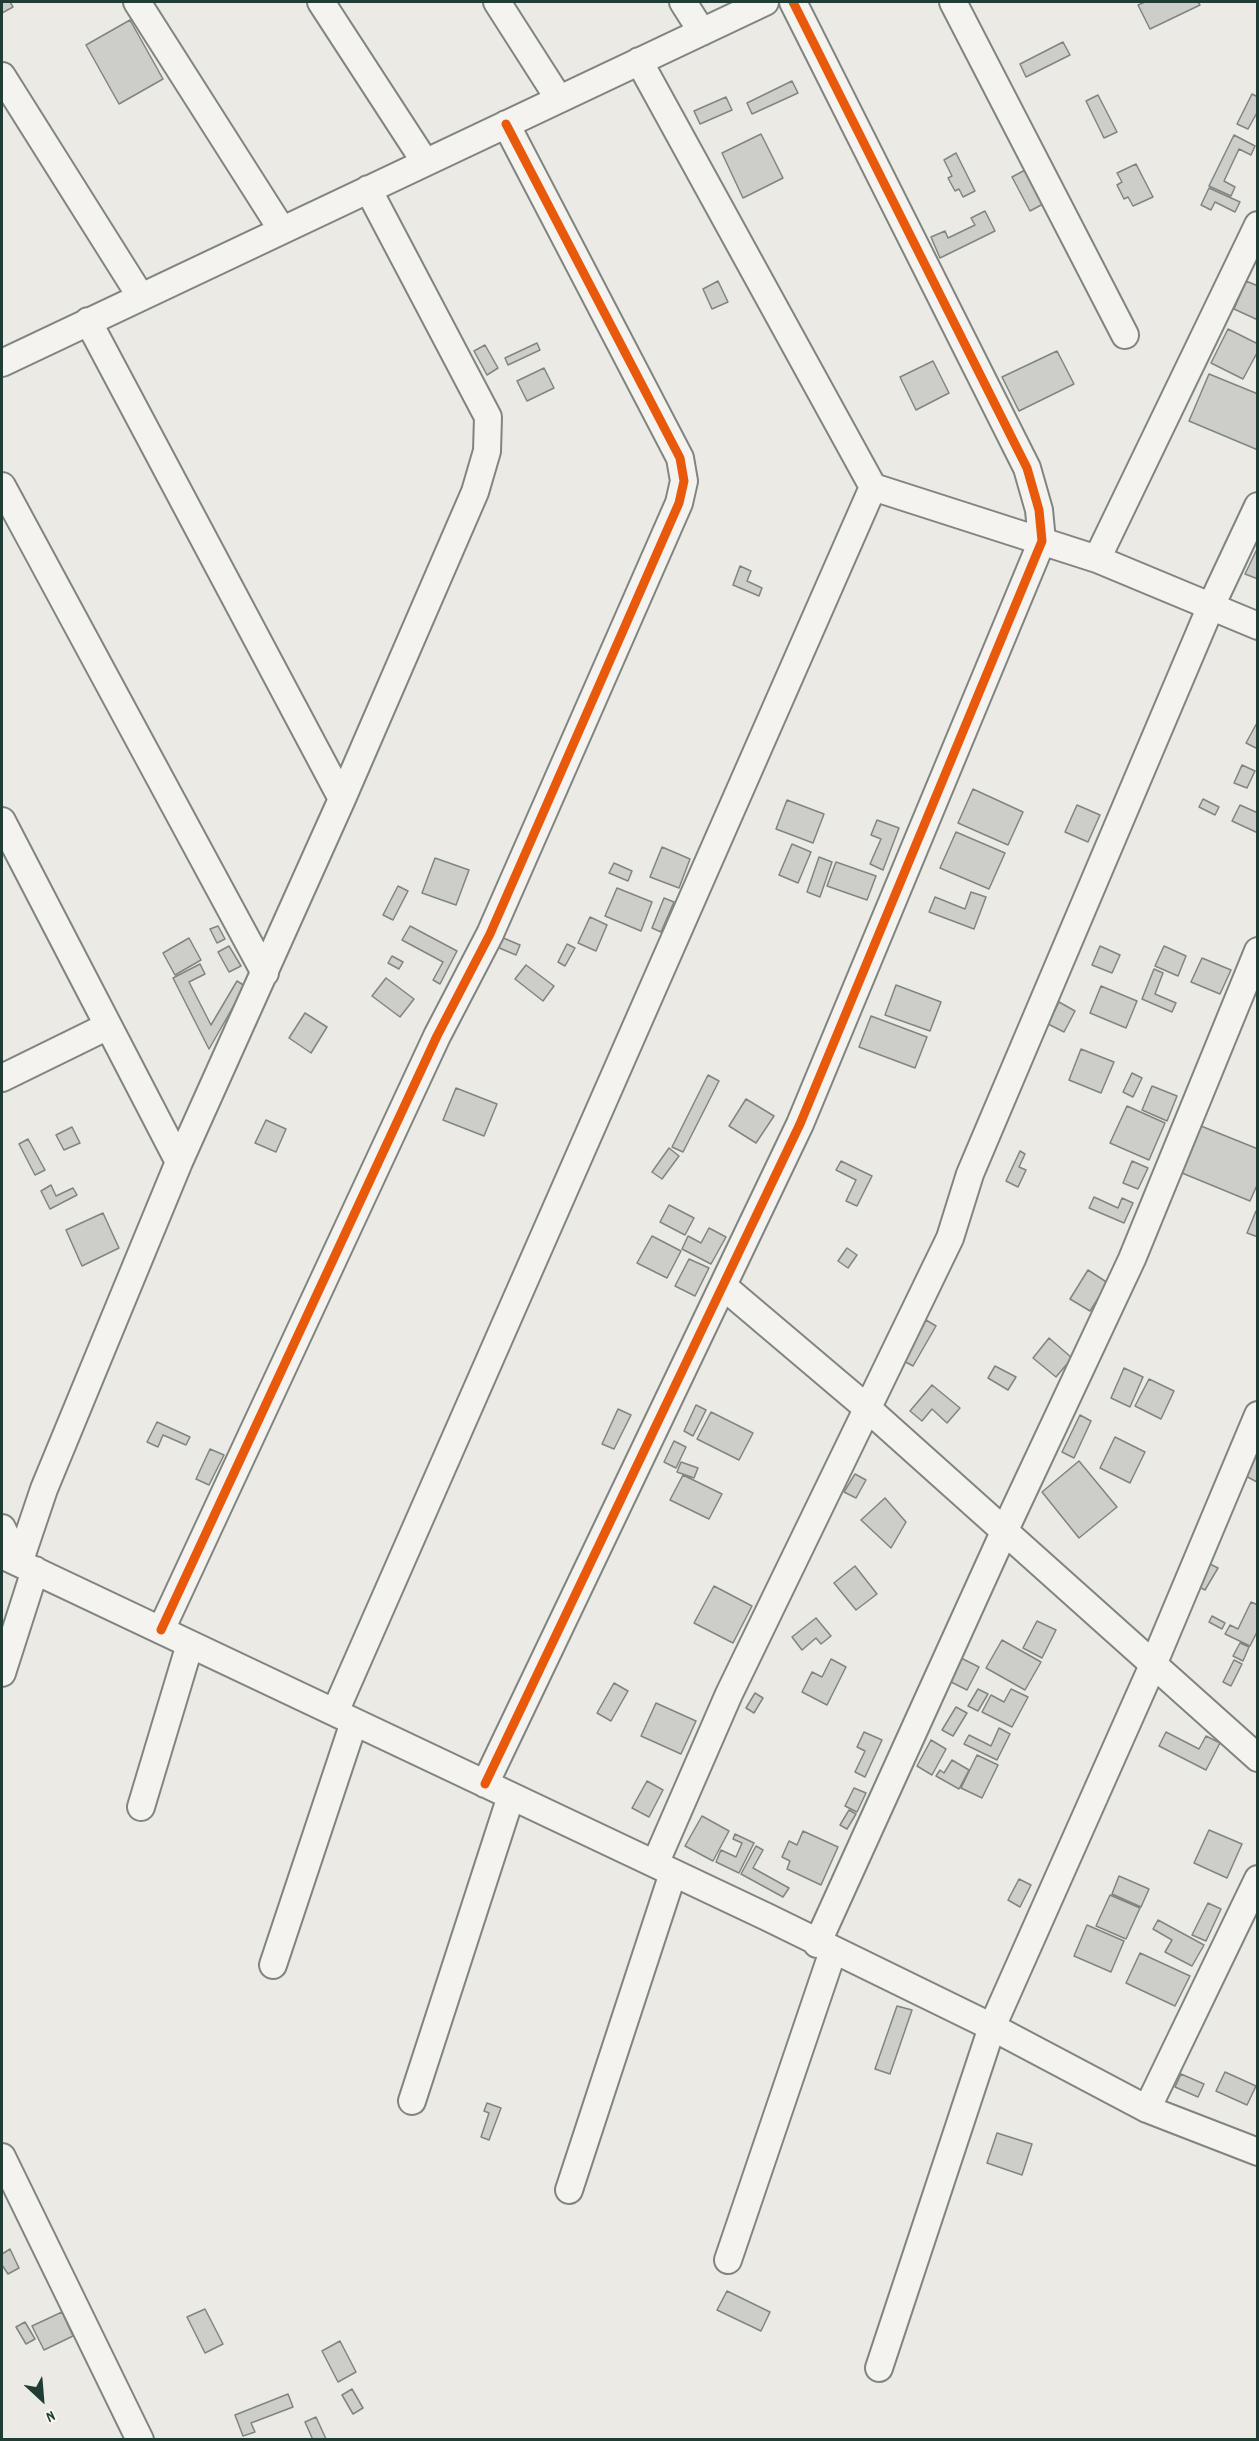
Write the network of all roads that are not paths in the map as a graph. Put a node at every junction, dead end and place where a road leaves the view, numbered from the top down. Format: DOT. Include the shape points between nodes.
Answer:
graph roads {
  1 [pos="137,2"];
  2 [pos="321,2"];
  3 [pos="497,2"];
  4 [pos="683,2"];
  5 [pos="765,2"];
  6 [pos="793,2"];
  7 [pos="953,2"];
  8 [pos="702,32"];
  9 [pos="639,61"];
  10 [pos="2,76"];
  11 [pos="559,99"];
  12 [pos="506,124"];
  13 [pos="425,162"];
  14 [pos="368,189"];
  15 [pos="1257,225"];
  16 [pos="282,230"];
  17 [pos="141,297"];
  18 [pos="88,321"];
  19 [pos="1125,335"];
  20 [pos="5,355"];
  21 [pos="2,486"];
  22 [pos="873,487"];
  23 [pos="1257,507"];
  24 [pos="1042,541"];
  25 [pos="1097,559"];
  26 [pos="1211,606"];
  27 [pos="1257,626"];
  28 [pos="342,799"];
  29 [pos="2,821"];
  30 [pos="1257,951"];
  31 [pos="265,973"];
  32 [pos="108,1026"];
  33 [pos="2,1078"];
  34 [pos="179,1162"];
  35 [pos="723,1286"];
  36 [pos="867,1408"];
  37 [pos="1257,1415"];
  38 [pos="2,1528"];
  39 [pos="1004,1532"];
  40 [pos="18,1563"];
  41 [pos="160,1630"];
  42 [pos="190,1644"];
  43 [pos="1153,1665"];
  44 [pos="2,1673"];
  45 [pos="344,1717"];
  46 [pos="1257,1758"];
  47 [pos="485,1784"];
  48 [pos="511,1796"];
  49 [pos="141,1807"];
  50 [pos="664,1868"];
  51 [pos="1257,1879"];
  52 [pos="825,1947"];
  53 [pos="273,1965"];
  54 [pos="992,2027"];
  55 [pos="412,2101"];
  56 [pos="1147,2109"];
  57 [pos="1257,2152"];
  58 [pos="2,2157"];
  59 [pos="568,2190"];
  60 [pos="728,2260"];
  61 [pos="879,2368"];
  62 [pos="140,2439"];
  1 -- 16 [label="street"];
  2 -- 13 [label="street"];
  3 -- 11 [label="street"];
  4 -- 8 [label="street"];
  5 -- 8 [label="street"];
  6 -- 24 [label="street" via="1027,468 1039,510"];
  7 -- 19 [label="street"];
  8 -- 9 [label="street"];
  9 -- 11 [label="street"];
  9 -- 22 [label="street"];
  10 -- 17 [label="street"];
  11 -- 12 [label="street"];
  12 -- 13 [label="street"];
  12 -- 41 [label="street" via="680,458 684,481 679,503 490,934 437,1036"];
  13 -- 14 [label="street"];
  14 -- 16 [label="street"];
  14 -- 28 [label="street" via="488,417 487,451 475,492"];
  15 -- 25 [label="street"];
  16 -- 17 [label="street"];
  17 -- 18 [label="street"];
  18 -- 20 [label="street"];
  18 -- 28 [label="street"];
  21 -- 31 [label="street"];
  22 -- 24 [label="street"];
  22 -- 45 [label="street"];
  23 -- 26 [label="street"];
  24 -- 25 [label="street"];
  24 -- 35 [label="street" via="800,1124"];
  25 -- 26 [label="street"];
  26 -- 27 [label="street"];
  26 -- 36 [label="street" via="970,1174 950,1238"];
  28 -- 31 [label="street"];
  29 -- 32 [label="street"];
  30 -- 39 [label="street" via="1132,1259"];
  31 -- 34 [label="street"];
  32 -- 33 [label="street"];
  32 -- 34 [label="street"];
  34 -- 40 [label="street" via="44,1489"];
  35 -- 36 [label="street"];
  35 -- 47 [label="street"];
  36 -- 39 [label="street"];
  36 -- 50 [label="street" via="729,1694"];
  37 -- 43 [label="street"];
  38 -- 40 [label="street"];
  39 -- 43 [label="street"];
  39 -- 52 [label="street"];
  40 -- 41 [label="street"];
  40 -- 44 [label="street"];
  41 -- 42 [label="street"];
  42 -- 45 [label="street"];
  42 -- 49 [label="street"];
  43 -- 46 [label="street"];
  43 -- 54 [label="street"];
  45 -- 47 [label="street"];
  45 -- 53 [label="street"];
  47 -- 48 [label="street"];
  48 -- 50 [label="street"];
  48 -- 55 [label="street"];
  50 -- 52 [label="street"];
  50 -- 59 [label="street"];
  51 -- 56 [label="street"];
  52 -- 54 [label="street"];
  52 -- 60 [label="street"];
  54 -- 56 [label="street"];
  54 -- 61 [label="street"];
  56 -- 57 [label="street"];
  58 -- 62 [label="street"];
}
